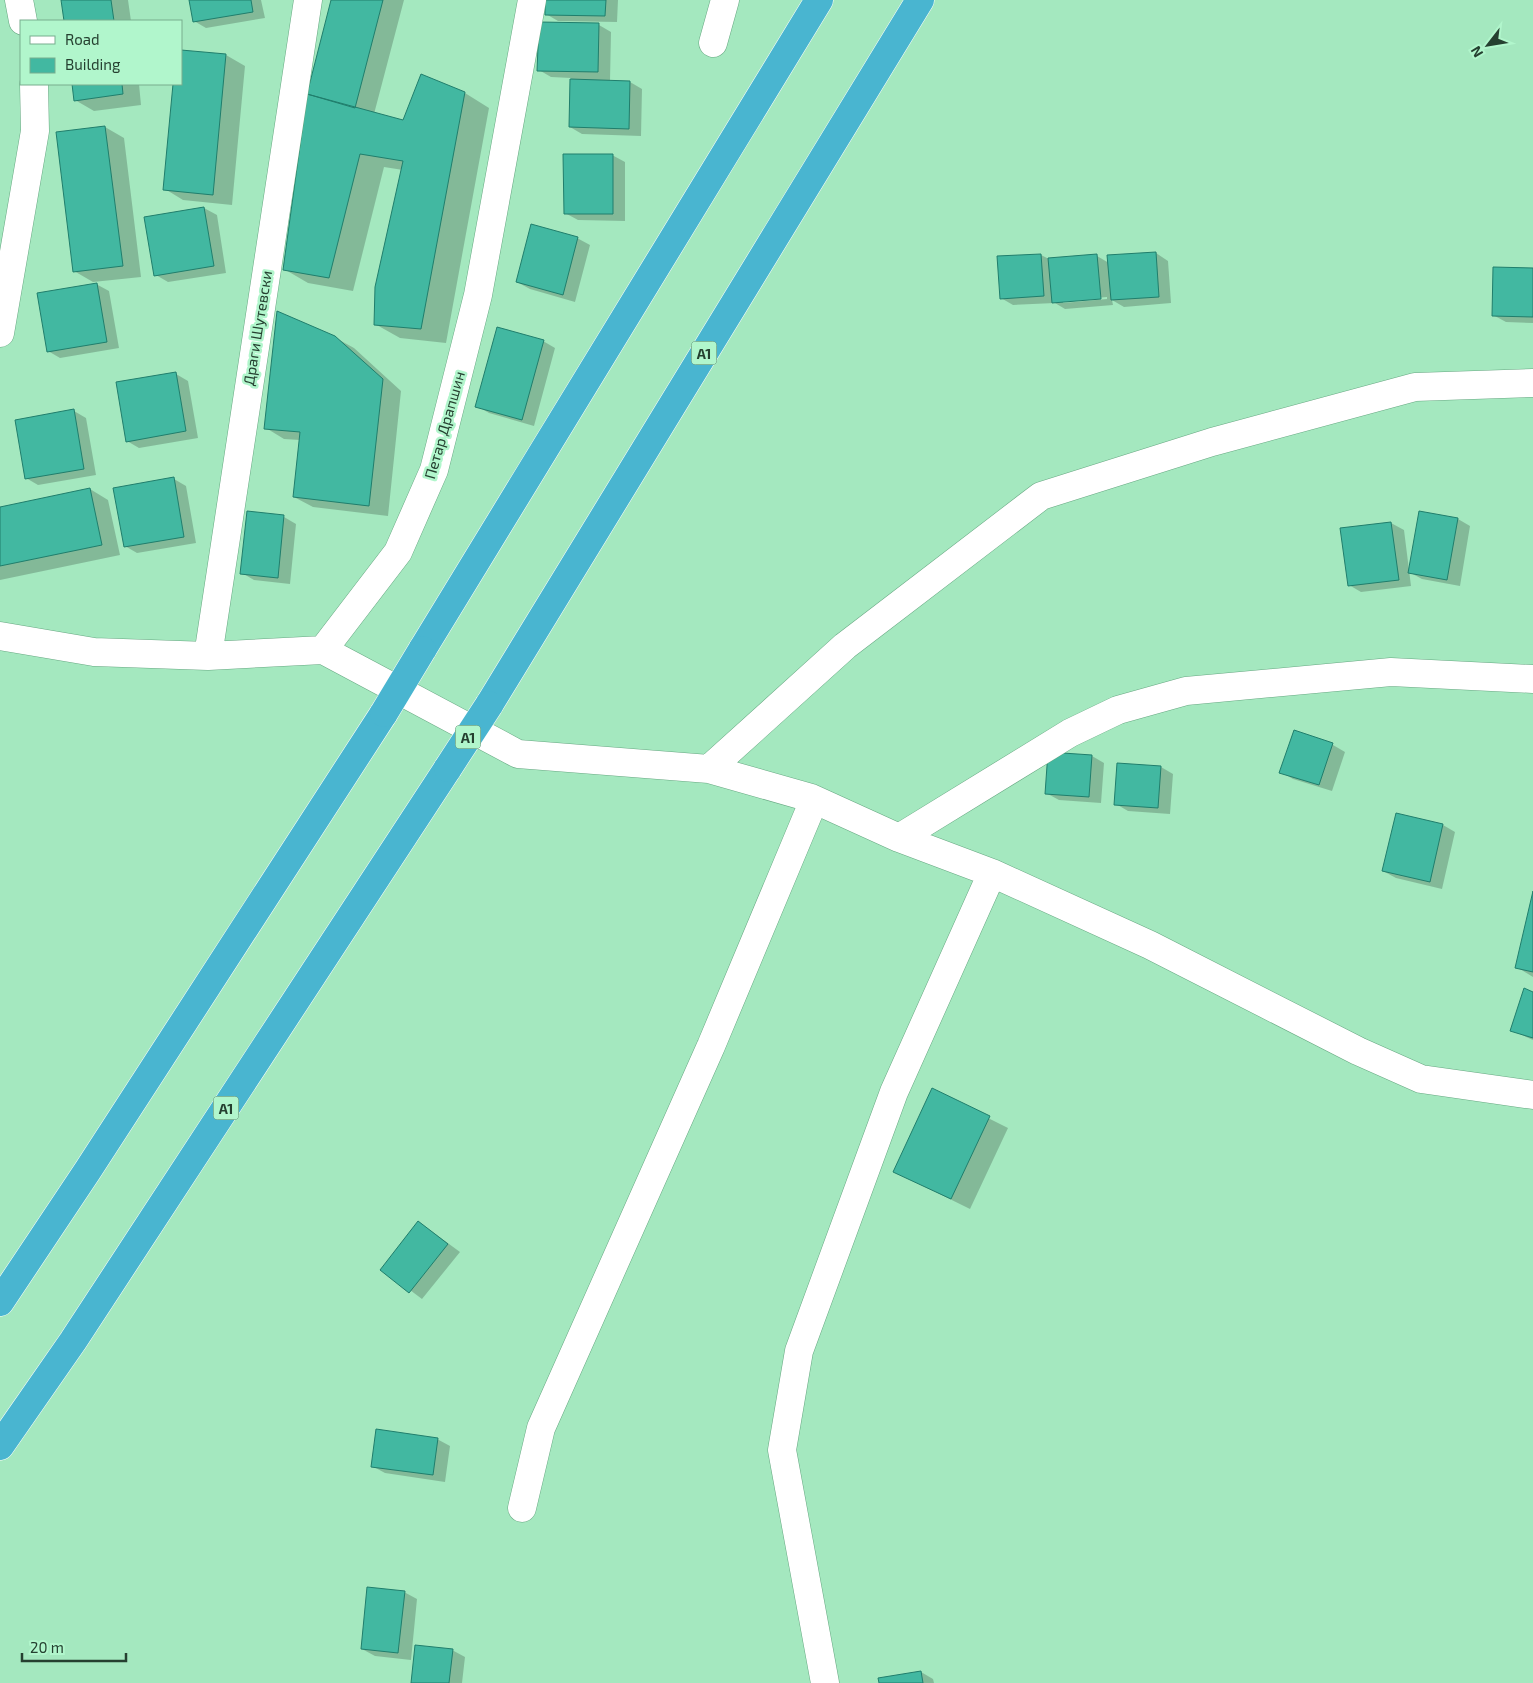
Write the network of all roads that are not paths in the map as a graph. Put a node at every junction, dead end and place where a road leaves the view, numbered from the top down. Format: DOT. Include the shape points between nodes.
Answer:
graph roads {
  1 [pos="19,0"];
  2 [pos="308,0"];
  3 [pos="532,0"];
  4 [pos="725,0"];
  5 [pos="819,0"];
  6 [pos="920,0"];
  7 [pos="23,20"];
  8 [pos="713,43"];
  9 [pos="34,85"];
  10 [pos="0,333"];
  11 [pos="1533,383"];
  12 [pos="0,636"];
  13 [pos="323,650"];
  14 [pos="208,656"];
  15 [pos="1533,680"];
  16 [pos="709,769"];
  17 [pos="814,800"];
  18 [pos="899,838"];
  19 [pos="992,873"];
  20 [pos="1533,1096"];
  21 [pos="0,1302"];
  22 [pos="0,1446"];
  23 [pos="522,1508"];
  24 [pos="825,1683"];
  1 -- 7 [label="street"];
  2 -- 14 [label="street, Драги Шутевски"];
  3 -- 13 [label="street, Петар Драпшин" via="478,295 434,470 398,552"];
  4 -- 8 [label="street"];
  5 -- 21 [label="highway, bridge" via="384,713"];
  6 -- 22 [label="highway, A1, bridge" via="489,705"];
  9 -- 10 [label="street" via="35,131"];
  11 -- 16 [label="street" via="1414,387 1212,442 1041,496 845,646"];
  12 -- 14 [label="street" via="94,652"];
  13 -- 14 [label="street"];
  13 -- 16 [label="street" via="518,754"];
  15 -- 18 [label="street" via="1391,672 1186,691 1118,710 1070,732"];
  16 -- 17 [label="street"];
  17 -- 18 [label="street"];
  17 -- 23 [label="street" via="711,1046 541,1428"];
  18 -- 19 [label="street"];
  19 -- 20 [label="street" via="1150,945 1358,1051 1421,1079"];
  19 -- 24 [label="street" via="894,1092 800,1351 782,1450"];
}
